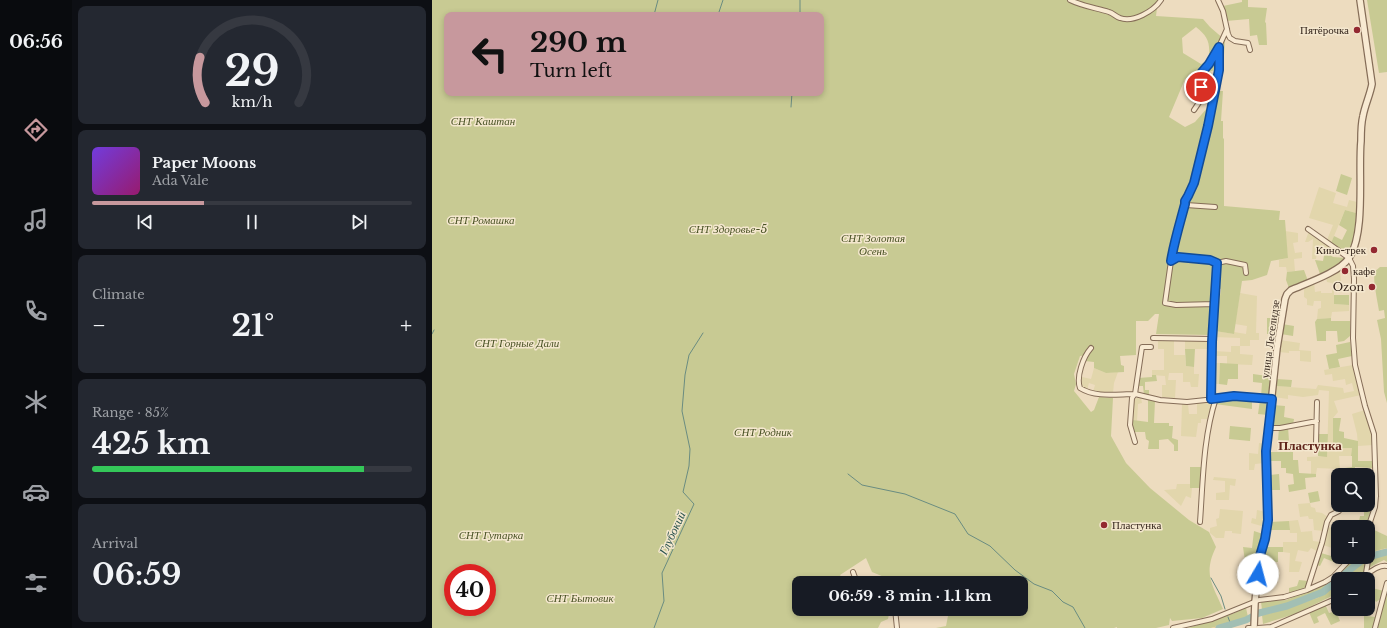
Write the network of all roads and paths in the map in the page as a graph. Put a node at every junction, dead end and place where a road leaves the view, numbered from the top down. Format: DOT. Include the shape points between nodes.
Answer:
graph roads {
  1 [pos="1070,0"];
  2 [pos="1161,0"];
  3 [pos="1218,0"];
  4 [pos="1360,0"];
  5 [pos="1227,29"];
  6 [pos="1219,47"];
  7 [pos="1250,50"];
  8 [pos="1194,110"];
  9 [pos="1185,204"];
  10 [pos="1215,207"];
  11 [pos="1308,229"];
  12 [pos="1349,258"];
  13 [pos="1171,261"];
  14 [pos="1217,263"];
  15 [pos="1246,273"];
  16 [pos="1215,304"];
  17 [pos="1153,338"];
  18 [pos="1212,342"];
  19 [pos="1151,347"];
  20 [pos="1091,348"];
  21 [pos="1135,394"];
  22 [pos="1216,398"];
  23 [pos="1211,399"];
  24 [pos="1272,399"];
  25 [pos="1317,402"];
  26 [pos="1317,421"];
  27 [pos="1269,428"];
  28 [pos="1135,442"];
  29 [pos="1316,444"];
  30 [pos="1376,496"];
  31 [pos="1337,512"];
  32 [pos="1370,520"];
  33 [pos="1200,522"];
  34 [pos="1345,564"];
  35 [pos="1387,566"];
  36 [pos="853,572"];
  37 [pos="1370,572"];
  38 [pos="854,576"];
  39 [pos="1387,583"];
  40 [pos="1307,590"];
  41 [pos="1331,601"];
  42 [pos="1255,603"];
  43 [pos="896,616"];
  44 [pos="1254,627"];
  45 [pos="1272,627"];
  46 [pos="897,628"];
  47 [pos="1173,628"];
  48 [pos="1248,628"];
  49 [pos="1375,628"];
  1 -- 2 [label="street" via="1127,19 1148,12"];
  3 -- 5 [label="street"];
  4 -- 12 [label="street" via="1372,84 1363,116 1360,142 1359,224"];
  5 -- 6 [label="street"];
  5 -- 7 [label="street" via="1230,38 1248,43"];
  6 -- 8 [label="street" via="1202,72 1200,101"];
  6 -- 9 [label="street" via="1219,70 1208,126 1194,183"];
  9 -- 10 [label="street"];
  9 -- 13 [label="street" via="1173,244"];
  11 -- 12 [label="street"];
  12 -- 24 [label="street, улица Леселидзе" via="1336,270 1287,294 1277,348"];
  12 -- 30 [label="street" via="1353,266 1354,279 1352,317 1355,365 1374,434"];
  13 -- 14 [label="street" via="1178,257"];
  13 -- 16 [label="street" via="1166,303"];
  14 -- 15 [label="street" via="1226,261 1245,266"];
  14 -- 16 [label="street"];
  16 -- 18 [label="street"];
  17 -- 18 [label="street" via="1211,339"];
  18 -- 23 [label="street"];
  19 -- 21 [label="street" via="1142,348"];
  20 -- 21 [label="street" via="1084,357 1078,384 1080,388 1096,395"];
  21 -- 23 [label="street" via="1160,400 1187,402"];
  21 -- 28 [label="street" via="1132,398 1130,425"];
  22 -- 23 [label="street"];
  22 -- 24 [label="street" via="1234,396"];
  22 -- 33 [label="street" via="1210,415 1205,447"];
  24 -- 27 [label="street, улица Леселидзе"];
  25 -- 26 [label="street"];
  26 -- 27 [label="street"];
  26 -- 29 [label="street"];
  27 -- 42 [label="street, улица Леселидзе" via="1266,451 1268,520 1259,559"];
  30 -- 32 [label="street"];
  31 -- 40 [label="street" via="1331,515 1327,522"];
  34 -- 40 [label="street" via="1333,576"];
  35 -- 37 [label="street" via="1377,567"];
  36 -- 38 [label="street"];
  39 -- 49 [label="street"];
  40 -- 42 [label="street"];
  41 -- 45 [label="street"];
  42 -- 44 [label="street, улица Леселидзе"];
  42 -- 47 [label="street" via="1212,619"];
  43 -- 46 [label="street"];
  44 -- 45 [label="street"];
  44 -- 48 [label="street"];
}
